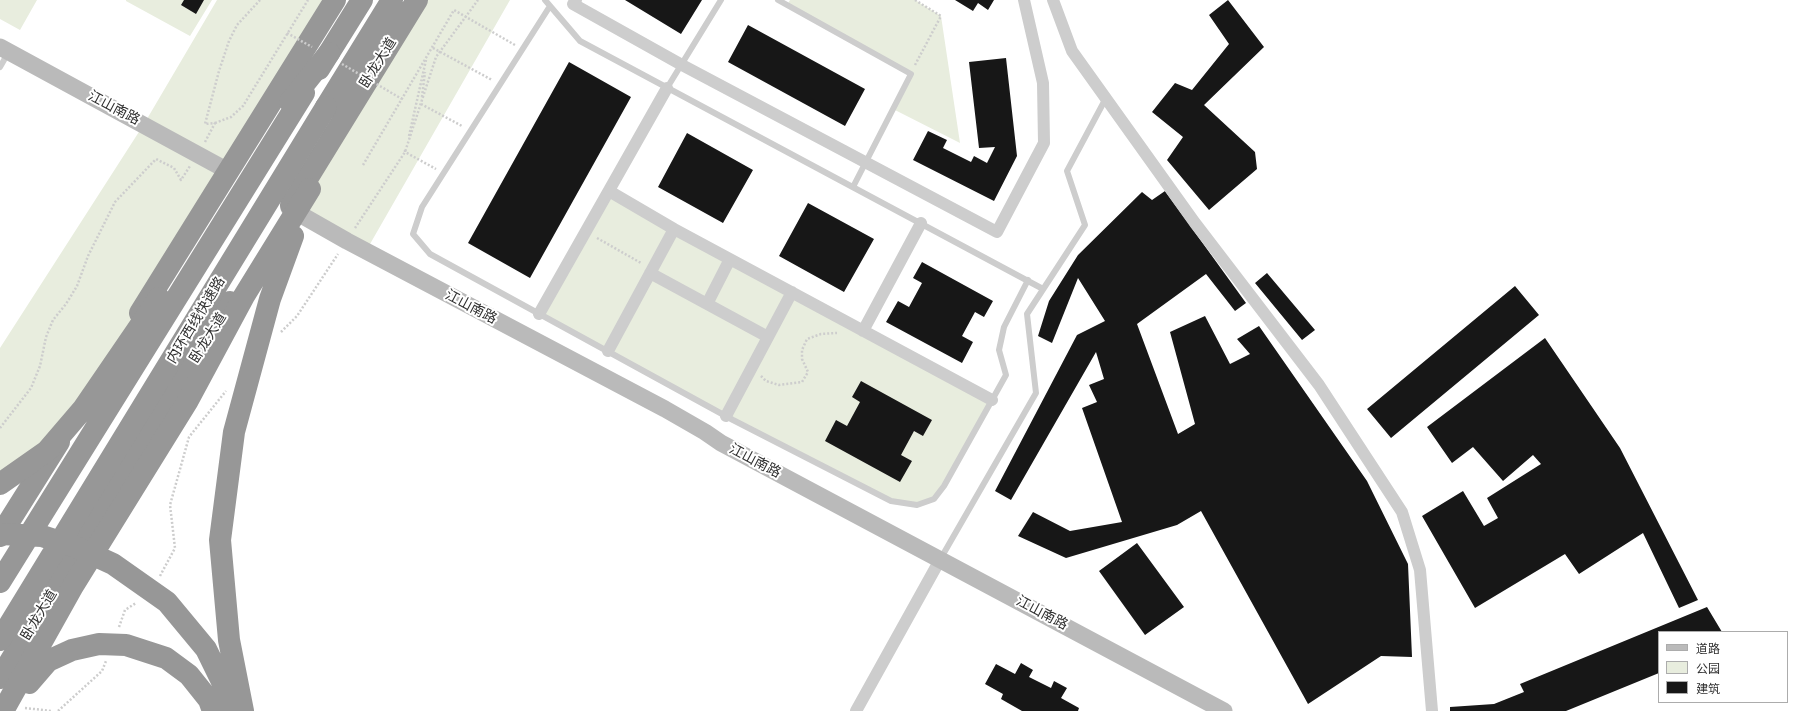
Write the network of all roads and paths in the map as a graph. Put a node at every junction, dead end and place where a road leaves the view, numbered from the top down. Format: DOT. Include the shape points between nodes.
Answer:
graph roads {
  1 [pos="260,0"];
  2 [pos="308,0"];
  3 [pos="335,0"];
  4 [pos="362,0"];
  5 [pos="392,0"];
  6 [pos="418,0"];
  7 [pos="426,0"];
  8 [pos="545,0"];
  9 [pos="576,0"];
  10 [pos="721,0"];
  11 [pos="778,0"];
  12 [pos="915,0"];
  13 [pos="1024,0"];
  14 [pos="1053,0"];
  15 [pos="550,6"];
  16 [pos="287,33"];
  17 [pos="433,48"];
  18 [pos="4,49"];
  19 [pos="523,49"];
  20 [pos="328,55"];
  21 [pos="426,58"];
  22 [pos="682,64"];
  23 [pos="0,67"];
  24 [pos="911,74"];
  25 [pos="501,84"];
  26 [pos="667,88"];
  27 [pos="1106,98"];
  28 [pos="402,99"];
  29 [pos="215,123"];
  30 [pos="471,131"];
  31 [pos="198,154"];
  32 [pos="865,163"];
  33 [pos="363,165"];
  34 [pos="228,171"];
  35 [pos="444,174"];
  36 [pos="853,187"];
  37 [pos="310,189"];
  38 [pos="609,191"];
  39 [pos="288,208"];
  40 [pos="920,223"];
  41 [pos="674,229"];
  42 [pos="586,231"];
  43 [pos="730,259"];
  44 [pos="651,271"];
  45 [pos="1028,280"];
  46 [pos="1043,288"];
  47 [pos="792,292"];
  48 [pos="707,304"];
  49 [pos="539,314"];
  50 [pos="863,331"];
  51 [pos="768,337"];
  52 [pos="608,352"];
  53 [pos="752,368"];
  54 [pos="992,400"];
  55 [pos="726,416"];
  56 [pos="0,428"];
  57 [pos="0,484"];
  58 [pos="0,535"];
  59 [pos="941,558"];
  60 [pos="0,582"];
  61 [pos="26,635"];
  62 [pos="0,640"];
  63 [pos="0,678"];
  64 [pos="7,707"];
  65 [pos="52,711"];
  66 [pos="213,711"];
  67 [pos="234,711"];
  68 [pos="243,711"];
  69 [pos="856,711"];
  70 [pos="1224,711"];
  71 [pos="1432,711"];
  1 -- 29 [label="path" via="237,25 229,41 205,124"];
  2 -- 16 [label="path"];
  3 -- 34 [label="highway"];
  4 -- 20 [label="highway, 内环西线快速路"];
  5 -- 62 [label="highway, 内环西线快速路, bridge"];
  6 -- 39 [label="highway, 卧龙大道"];
  7 -- 37 [label="highway"];
  8 -- 15 [label="lane"];
  9 -- 22 [label="street" via="574,4"];
  10 -- 22 [label="lane"];
  11 -- 24 [label="lane"];
  12 -- 24 [label="path" via="940,16"];
  13 -- 32 [label="street" via="1043,83 1044,143 997,232"];
  14 -- 27 [label="street" via="1072,51"];
  15 -- 19 [label="lane"];
  15 -- 26 [label="lane" via="580,41"];
  16 -- 20 [label="path, bridge"];
  16 -- 29 [label="path" via="243,106 231,117"];
  17 -- 19 [label="path" via="454,10"];
  17 -- 21 [label="path"];
  17 -- 25 [label="path"];
  18 -- 23 [label="lane"];
  18 -- 31 [label="street, 江山南路"];
  19 -- 25 [label="lane"];
  20 -- 28 [label="path, bridge"];
  20 -- 57 [label="highway, bridge" via="254,146 146,318 83,409 47,450"];
  20 -- 60 [label="highway, 内环西线快速路, bridge"];
  21 -- 28 [label="path"];
  21 -- 30 [label="path" via="421,104"];
  21 -- 35 [label="path" via="405,152"];
  22 -- 26 [label="lane"];
  22 -- 32 [label="street"];
  24 -- 32 [label="lane"];
  25 -- 30 [label="lane"];
  26 -- 36 [label="lane"];
  26 -- 38 [label="street"];
  27 -- 46 [label="lane" via="1067,171 1085,225"];
  27 -- 71 [label="street" via="1195,223 1319,385 1402,512 1420,570"];
  28 -- 33 [label="path"];
  29 -- 31 [label="path"];
  30 -- 35 [label="lane"];
  31 -- 34 [label="street, 江山南路"];
  31 -- 56 [label="path" via="181,180 174,168 156,159 115,202 88,256 77,286 53,320 31,388"];
  32 -- 36 [label="lane"];
  34 -- 58 [label="highway"];
  35 -- 49 [label="lane" via="422,208 413,234 430,254"];
  36 -- 40 [label="lane"];
  37 -- 64 [label="highway, bridge" via="244,296 187,402 73,586"];
  37 -- 68 [label="highway, bridge" via="270,299 234,432 220,540 229,640"];
  38 -- 41 [label="street"];
  38 -- 42 [label="street"];
  39 -- 59 [label="street, 江山南路"];
  39 -- 61 [label="highway, 卧龙大道"];
  40 -- 45 [label="lane"];
  40 -- 50 [label="street"];
  41 -- 43 [label="street"];
  41 -- 44 [label="street"];
  42 -- 44 [label="path"];
  42 -- 49 [label="street"];
  43 -- 47 [label="street"];
  43 -- 48 [label="street"];
  44 -- 48 [label="street"];
  44 -- 52 [label="street"];
  45 -- 46 [label="lane"];
  45 -- 54 [label="lane" via="1004,327 999,350 1006,375"];
  46 -- 59 [label="lane" via="1027,314 1036,393"];
  47 -- 50 [label="street"];
  47 -- 51 [label="street"];
  48 -- 51 [label="street"];
  49 -- 52 [label="lane"];
  50 -- 53 [label="path" via="821,334 807,339 802,350 802,360 808,372 802,382 779,385 766,381"];
  50 -- 54 [label="street"];
  51 -- 53 [label="street"];
  52 -- 55 [label="lane"];
  53 -- 55 [label="street"];
  54 -- 55 [label="lane" via="944,486 934,499 917,505 891,501"];
  58 -- 67 [label="highway, bridge" via="42,536 76,547 113,564 167,602 206,649"];
  59 -- 69 [label="street"];
  59 -- 70 [label="street, 江山南路"];
  61 -- 63 [label="highway, 卧龙大道"];
  61 -- 64 [label="highway"];
  64 -- 65 [label="path"];
  64 -- 66 [label="highway, bridge" via="48,661 72,650 99,644 126,645 166,658 189,675 209,700"];
}
